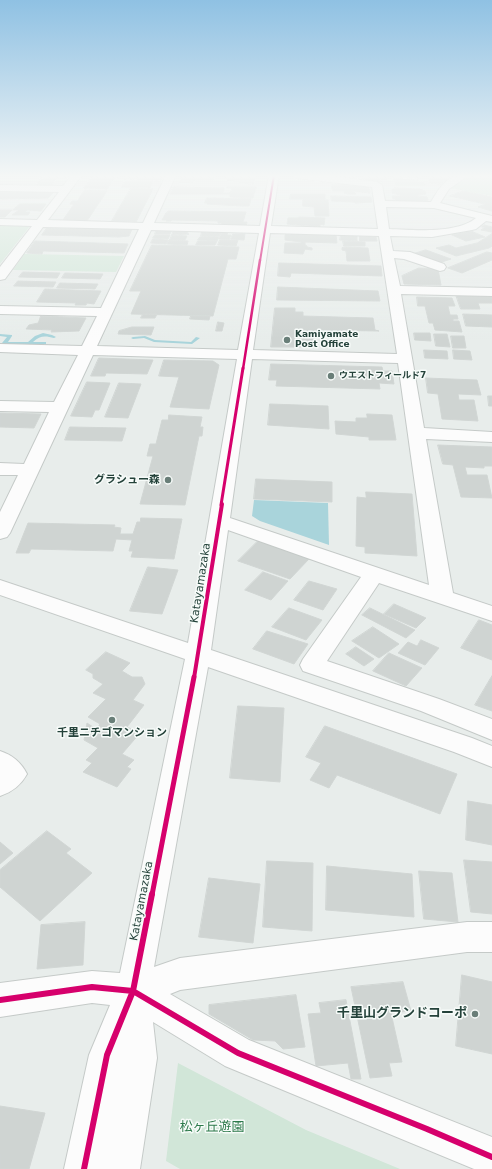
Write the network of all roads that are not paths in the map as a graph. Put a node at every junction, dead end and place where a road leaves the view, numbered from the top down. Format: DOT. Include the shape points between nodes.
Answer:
graph roads {
  1 [pos="35,230"];
  2 [pos="145,230"];
  3 [pos="164,230"];
  4 [pos="384,230"];
  5 [pos="457,230"];
  6 [pos="265,231"];
  7 [pos="385,234"];
  8 [pos="387,254"];
  9 [pos="440,267"];
  10 [pos="0,276"];
  11 [pos="394,290"];
  12 [pos="492,292"];
  13 [pos="0,310"];
  14 [pos="105,312"];
  15 [pos="0,348"];
  16 [pos="89,350"];
  17 [pos="245,354"];
  18 [pos="405,359"];
  19 [pos="0,406"];
  20 [pos="59,407"];
  21 [pos="417,433"];
  22 [pos="492,437"];
  23 [pos="0,469"];
  24 [pos="30,470"];
  25 [pos="220,521"];
  26 [pos="0,533"];
  27 [pos="375,573"];
  28 [pos="0,587"];
  29 [pos="442,596"];
  30 [pos="492,614"];
  31 [pos="198,656"];
  32 [pos="492,730"];
  33 [pos="492,757"];
  34 [pos="0,761"];
  35 [pos="0,784"];
  36 [pos="492,937"];
  37 [pos="133,991"];
  38 [pos="0,1000"];
  39 [pos="492,1157"];
  40 [pos="84,1169"];
  41 [pos="120,1169"];
  1 -- 10 [label="street"];
  2 -- 14 [label="street"];
  3 -- 6 [label="street" via="196,234"];
  4 -- 7 [label="street"];
  5 -- 7 [label="street" via="432,234"];
  6 -- 7 [label="street"];
  6 -- 17 [label="street, Katayamazaka"];
  7 -- 8 [label="street"];
  8 -- 9 [label="street" via="406,255"];
  8 -- 11 [label="street"];
  11 -- 12 [label="street"];
  11 -- 18 [label="street"];
  13 -- 14 [label="street"];
  14 -- 16 [label="street"];
  15 -- 16 [label="street"];
  16 -- 17 [label="street"];
  16 -- 20 [label="street"];
  17 -- 18 [label="street"];
  17 -- 25 [label="street, Katayamazaka"];
  18 -- 21 [label="street"];
  19 -- 20 [label="street"];
  20 -- 24 [label="street"];
  21 -- 22 [label="street"];
  21 -- 29 [label="street"];
  23 -- 24 [label="street"];
  24 -- 26 [label="street"];
  25 -- 27 [label="street"];
  25 -- 31 [label="street, Katayamazaka"];
  27 -- 29 [label="street"];
  27 -- 32 [label="street" via="312,666 430,705"];
  28 -- 31 [label="street"];
  29 -- 30 [label="street"];
  31 -- 33 [label="street" via="463,744"];
  31 -- 37 [label="street, Katayamazaka"];
  34 -- 35 [label="street" via="14,774"];
  36 -- 37 [label="street" via="467,937 180,974"];
  37 -- 38 [label="street" via="92,987"];
  37 -- 39 [label="street" via="238,1053"];
  37 -- 40 [label="street" via="107,1055"];
  37 -- 41 [label="street" via="139,1058"];
}
